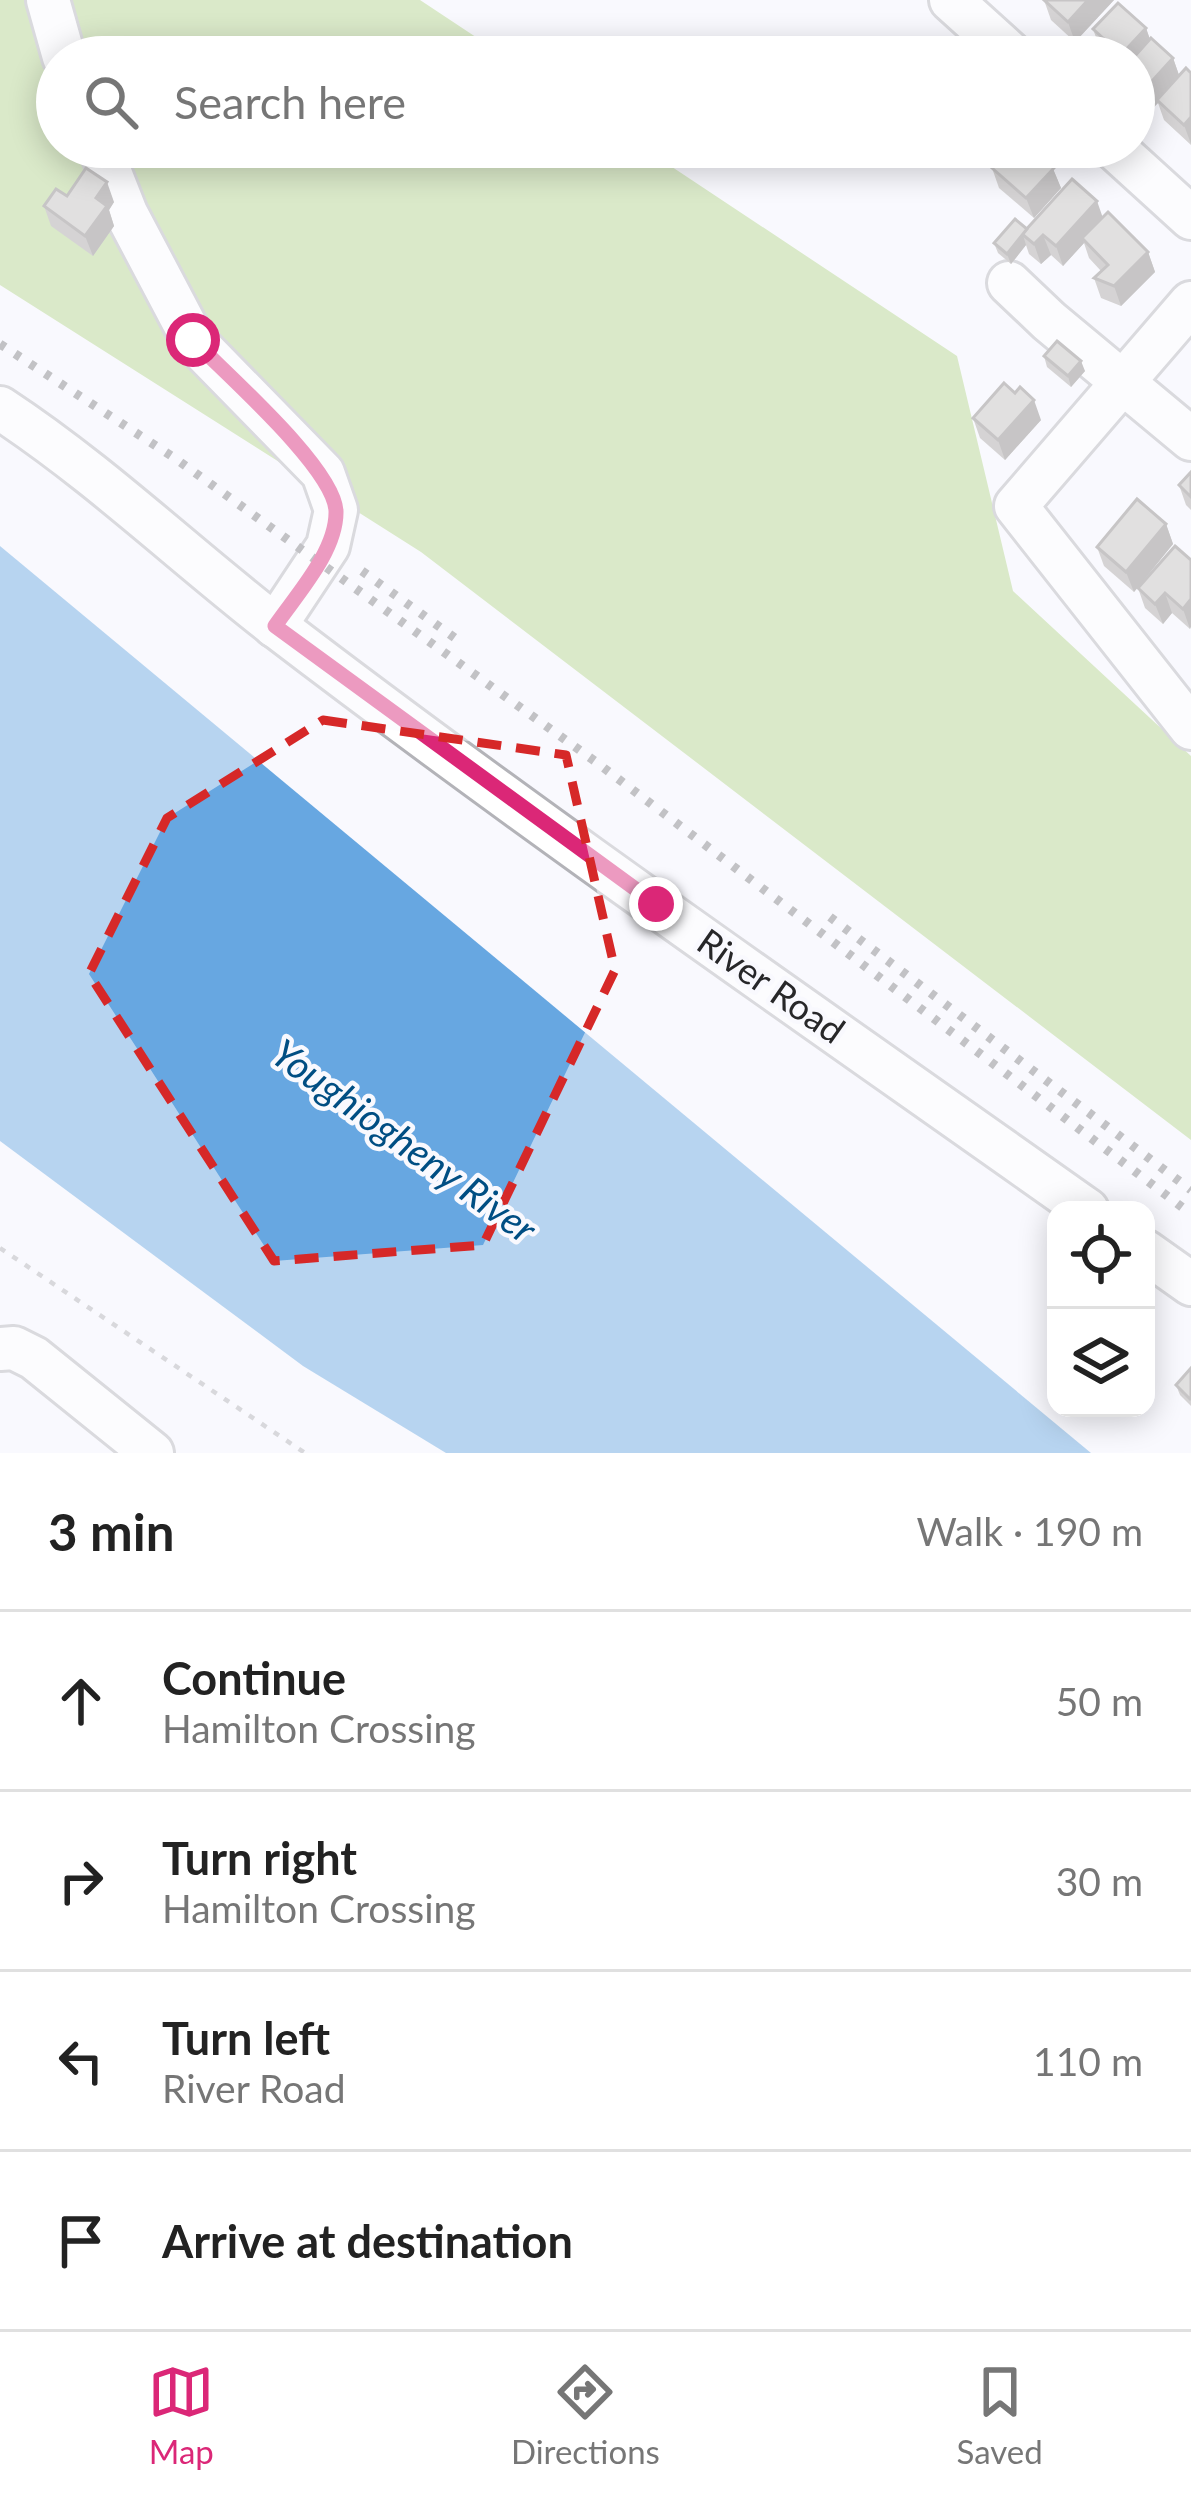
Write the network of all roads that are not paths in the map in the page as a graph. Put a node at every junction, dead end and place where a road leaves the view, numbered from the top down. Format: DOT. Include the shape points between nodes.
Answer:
graph roads {
  1 [pos="48,0"];
  2 [pos="951,0"];
  3 [pos="58,36"];
  4 [pos="991,36"];
  5 [pos="108,168"];
  6 [pos="1136,168"];
  7 [pos="1191,218"];
  8 [pos="1009,283"];
  9 [pos="1191,303"];
  10 [pos="1124,381"];
  11 [pos="0,408"];
  12 [pos="1191,439"];
  13 [pos="275,626"];
  14 [pos="1191,728"];
  15 [pos="1074,1201"];
  16 [pos="1155,1258"];
  17 [pos="1191,1284"];
  18 [pos="0,1349"];
  19 [pos="152,1453"];
  1 -- 3 [label="street"];
  2 -- 4 [label="street"];
  5 -- 13 [label="street" via="193,340 323,473 336,510 328,546"];
  6 -- 7 [label="street"];
  8 -- 10 [label="street"];
  9 -- 10 [label="street"];
  10 -- 12 [label="street"];
  10 -- 14 [label="street" via="1016,506"];
  11 -- 13 [label="street, River Road"];
  13 -- 15 [label="street, River Road"];
  16 -- 17 [label="street"];
  18 -- 19 [label="street" via="34,1358"];
}
